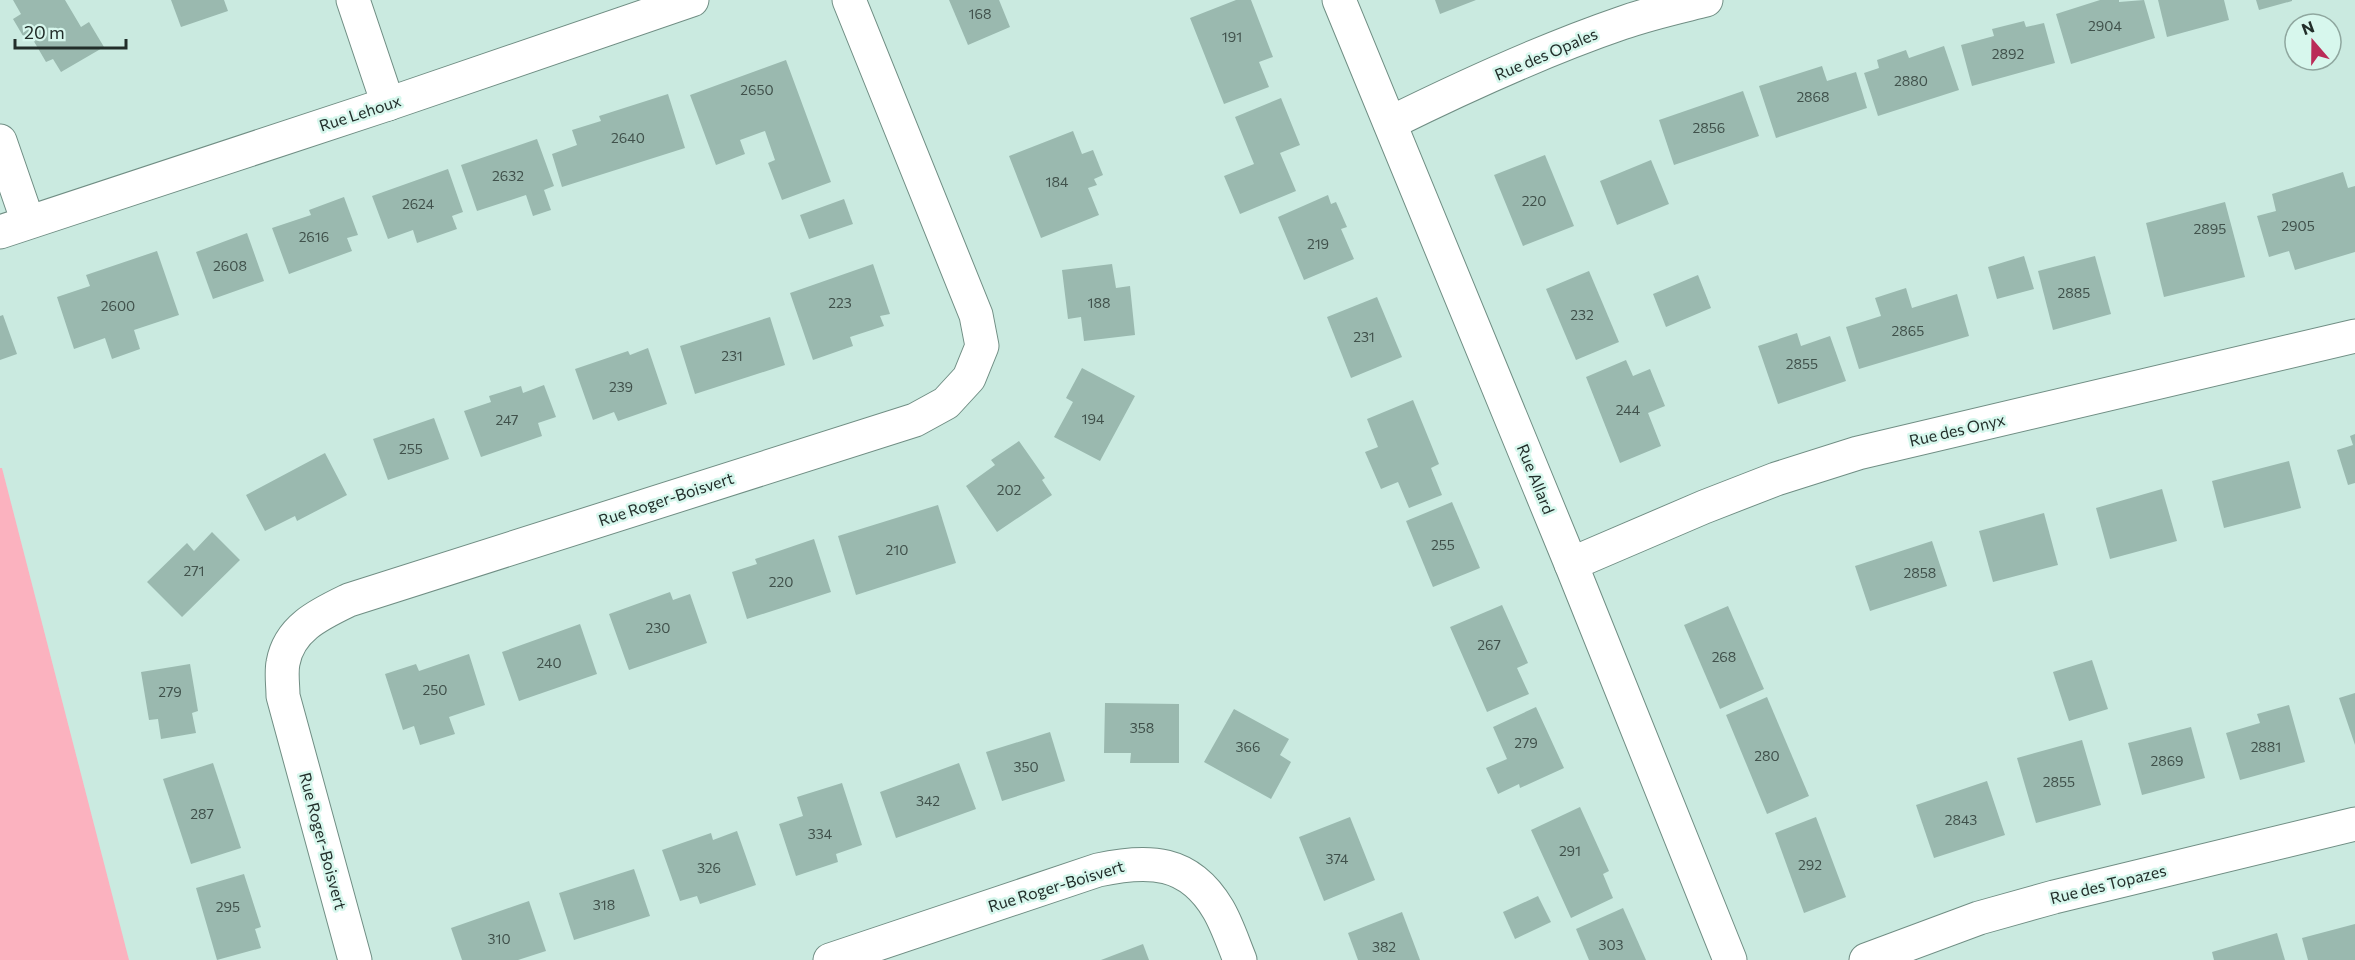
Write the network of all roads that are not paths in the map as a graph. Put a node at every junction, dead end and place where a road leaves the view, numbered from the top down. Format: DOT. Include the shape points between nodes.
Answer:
graph roads {
  1 [pos="353,0"];
  2 [pos="692,0"];
  3 [pos="849,0"];
  4 [pos="1339,0"];
  5 [pos="1707,0"];
  6 [pos="388,104"];
  7 [pos="1390,123"];
  8 [pos="0,141"];
  9 [pos="14,227"];
  10 [pos="2355,336"];
  11 [pos="1571,564"];
  12 [pos="2355,824"];
  13 [pos="355,960"];
  14 [pos="830,960"];
  15 [pos="1240,960"];
  16 [pos="1730,960"];
  17 [pos="1866,960"];
  1 -- 6 [label="street"];
  2 -- 6 [label="street, Rue Lehoux"];
  3 -- 13 [label="street, Rue Roger-Boisvert" via="976,315 981,346 969,378 946,403 915,420 349,600 317,615 293,637 283,663 283,696"];
  4 -- 7 [label="street, Rue Allard"];
  5 -- 7 [label="street, Rue des Opales" via="1623,22"];
  6 -- 9 [label="street, Rue Lehoux"];
  7 -- 11 [label="street, Rue Allard"];
  8 -- 9 [label="street, Rue Lehoux"];
  10 -- 11 [label="street, Rue des Onyx" via="1858,453 1776,479"];
  11 -- 16 [label="street, Rue Allard"];
  12 -- 17 [label="street, Rue des Topazes" via="2054,897 1979,918"];
  14 -- 15 [label="street, Rue Roger-Boisvert" via="1129,863 1160,865 1186,874 1203,888 1219,910"];
}
